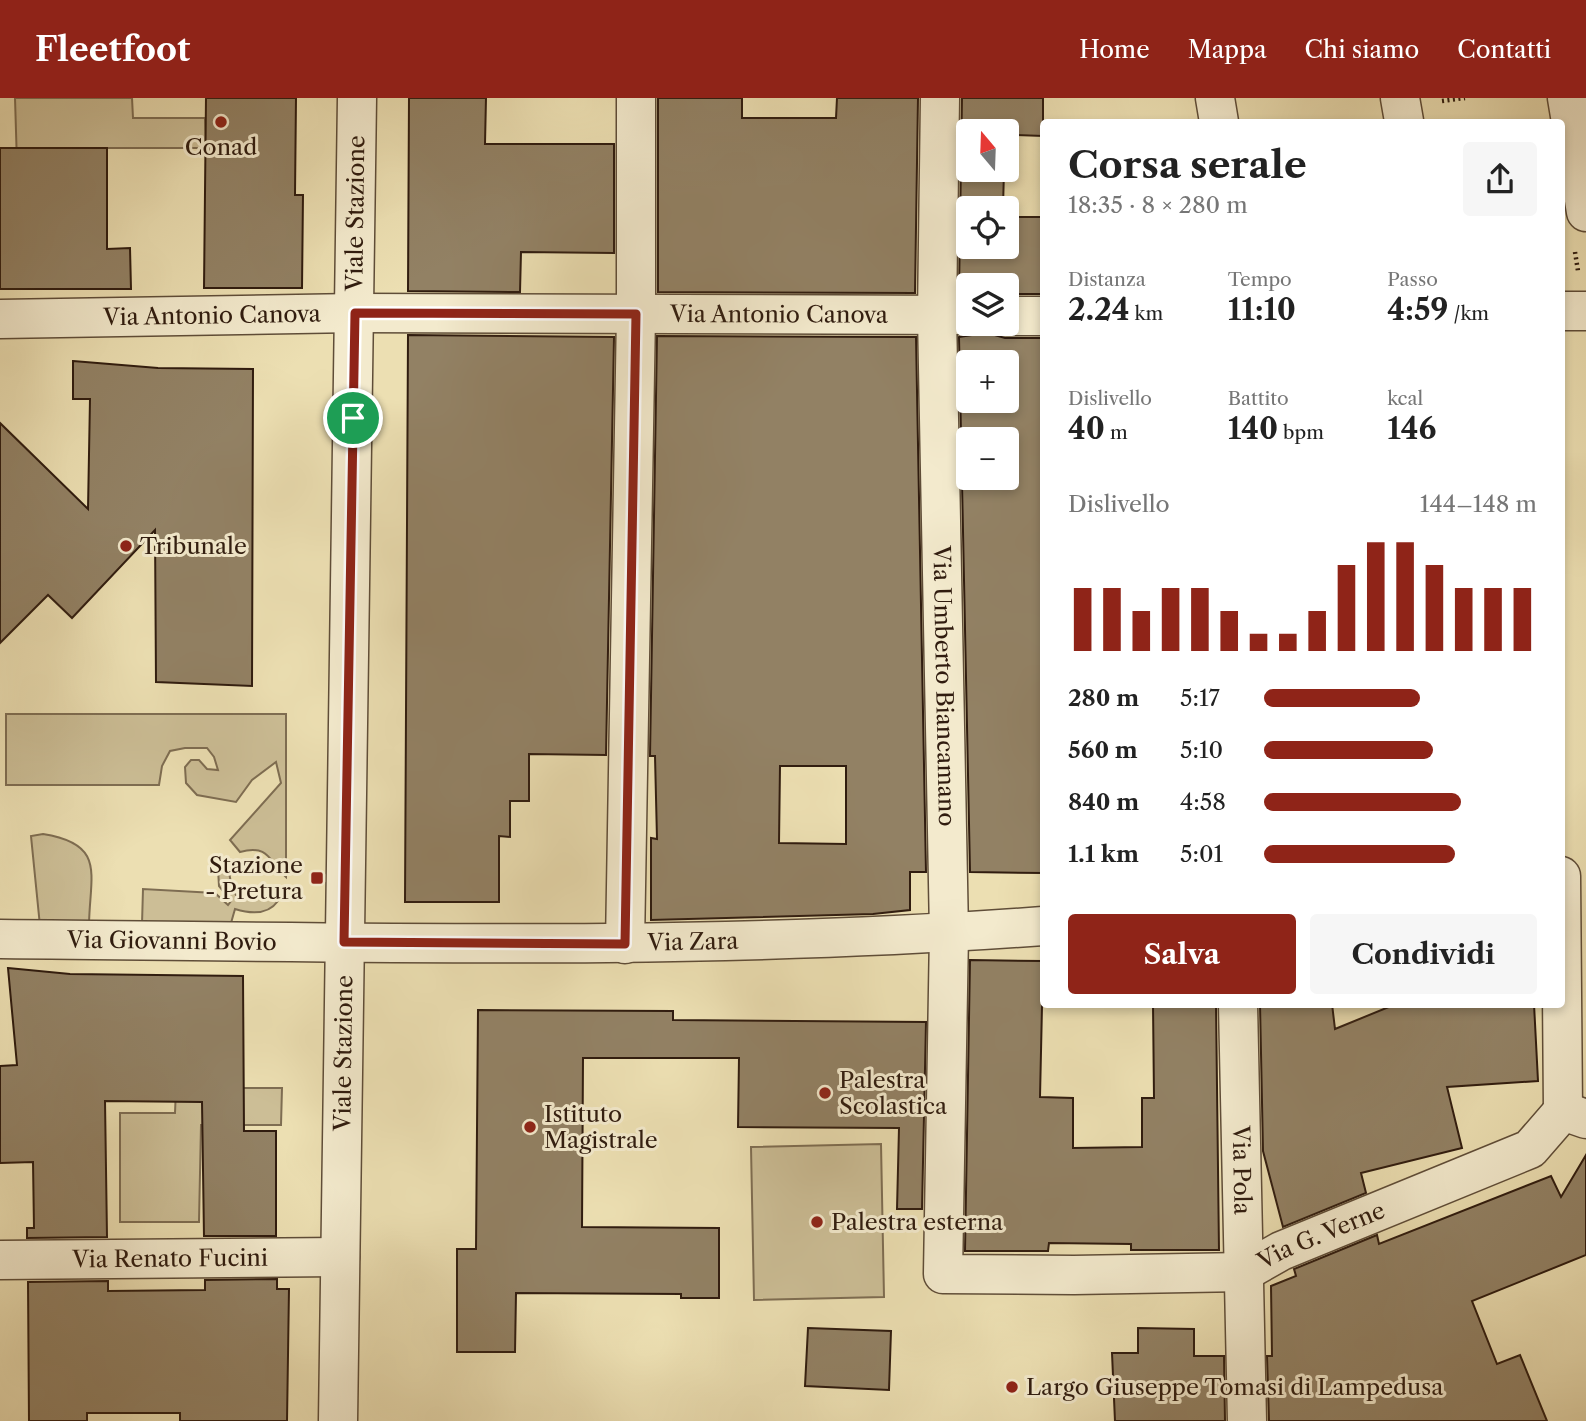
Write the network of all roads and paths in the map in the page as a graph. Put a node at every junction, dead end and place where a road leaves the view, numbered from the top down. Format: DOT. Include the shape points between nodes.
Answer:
graph roads {
  1 [pos="357,98"];
  2 [pos="636,98"];
  3 [pos="940,98"];
  4 [pos="1215,98"];
  5 [pos="1567,98"];
  6 [pos="1218,119"];
  7 [pos="1586,212"];
  8 [pos="1565,311"];
  9 [pos="1586,312"];
  10 [pos="355,313"];
  11 [pos="636,314"];
  12 [pos="952,315"];
  13 [pos="1019,316"];
  14 [pos="1040,316"];
  15 [pos="0,319"];
  16 [pos="1568,894"];
  17 [pos="1040,926"];
  18 [pos="949,933"];
  19 [pos="0,939"];
  20 [pos="344,942"];
  21 [pos="625,944"];
  22 [pos="1238,1008"];
  23 [pos="1574,1115"];
  24 [pos="340,1257"];
  25 [pos="0,1260"];
  26 [pos="1244,1272"];
  27 [pos="943,1274"];
  28 [pos="338,1421"];
  29 [pos="1247,1421"];
  1 -- 10 [label="street, Viale Stazione"];
  2 -- 11 [label="street"];
  3 -- 12 [label="street, Via Umberto Biancamano"];
  4 -- 6 [label="street"];
  5 -- 7 [label="street"];
  8 -- 9 [label="street"];
  10 -- 11 [label="street, Via Antonio Canova"];
  10 -- 15 [label="street, Via Antonio Canova"];
  10 -- 20 [label="street, Viale Stazione"];
  11 -- 12 [label="street, Via Antonio Canova"];
  11 -- 21 [label="street"];
  12 -- 18 [label="street, Via Umberto Biancamano"];
  13 -- 14 [label="street"];
  16 -- 23 [label="street"];
  17 -- 18 [label="street, Via Zara"];
  18 -- 21 [label="street, Via Zara"];
  18 -- 27 [label="street, Via Umberto Biancamano"];
  19 -- 20 [label="street, Via Giovanni Bovio"];
  20 -- 21 [label="street, Via Zara"];
  20 -- 24 [label="street, Viale Stazione"];
  22 -- 26 [label="street, Via Pola"];
  23 -- 26 [label="street, Via G. Verne" via="1530,1149 1281,1251"];
  24 -- 25 [label="street, Via Renato Fucini"];
  24 -- 28 [label="street, Viale Stazione"];
  26 -- 27 [label="street, Via G. Verne"];
  26 -- 29 [label="street, Via Pola"];
}
